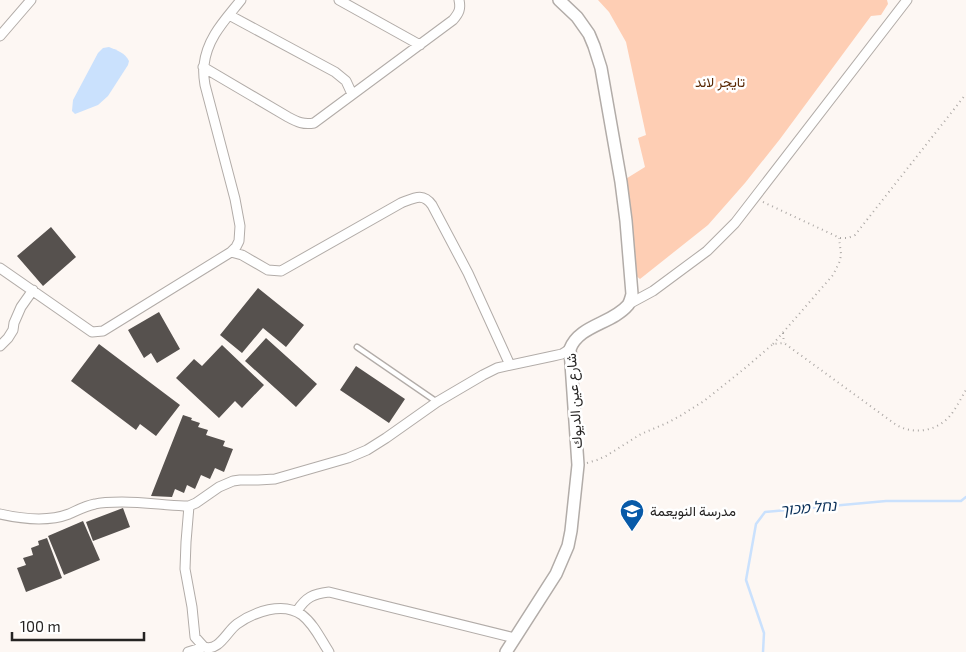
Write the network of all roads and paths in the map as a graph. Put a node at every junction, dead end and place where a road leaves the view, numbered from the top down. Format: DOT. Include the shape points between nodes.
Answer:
graph roads {
  1 [pos="31,0"];
  2 [pos="242,0"];
  3 [pos="339,0"];
  4 [pos="459,0"];
  5 [pos="559,0"];
  6 [pos="907,0"];
  7 [pos="229,15"];
  8 [pos="0,36"];
  9 [pos="420,45"];
  10 [pos="203,67"];
  11 [pos="352,94"];
  12 [pos="966,94"];
  13 [pos="755,196"];
  14 [pos="839,237"];
  15 [pos="231,252"];
  16 [pos="0,268"];
  17 [pos="33,290"];
  18 [pos="629,304"];
  19 [pos="783,332"];
  20 [pos="784,343"];
  21 [pos="773,344"];
  22 [pos="0,346"];
  23 [pos="357,346"];
  24 [pos="570,349"];
  25 [pos="510,365"];
  26 [pos="966,390"];
  27 [pos="437,402"];
  28 [pos="578,465"];
  29 [pos="189,506"];
  30 [pos="1,516"];
  31 [pos="297,611"];
  32 [pos="515,638"];
  33 [pos="204,647"];
  34 [pos="188,652"];
  35 [pos="330,652"];
  36 [pos="506,652"];
  1 -- 8 [label="street"];
  2 -- 7 [label="street"];
  3 -- 9 [label="street"];
  4 -- 9 [label="street" via="458,14 453,20"];
  5 -- 18 [label="street" via="589,34 601,68 626,221 632,285"];
  6 -- 13 [label="street"];
  7 -- 10 [label="street" via="217,29"];
  7 -- 11 [label="street" via="335,72 346,81"];
  9 -- 11 [label="street"];
  10 -- 11 [label="street" via="300,123 314,123"];
  10 -- 15 [label="street" via="240,226 239,241"];
  12 -- 14 [label="path" via="855,235"];
  13 -- 14 [label="path"];
  13 -- 18 [label="street" via="735,223 707,250"];
  14 -- 19 [label="path" via="841,254 835,271"];
  15 -- 17 [label="street" via="103,331 92,332"];
  15 -- 25 [label="street" via="268,270 281,271 402,203 419,196 424,198 430,201 468,273"];
  16 -- 17 [label="street"];
  17 -- 22 [label="street" via="21,307 13,330"];
  18 -- 24 [label="street, شارع عين الديوك" via="576,338"];
  19 -- 20 [label="path"];
  19 -- 21 [label="path"];
  20 -- 21 [label="path"];
  20 -- 26 [label="path" via="901,428 928,430 943,422"];
  21 -- 28 [label="path" via="704,401 680,416 640,434 597,460"];
  23 -- 27 [label="lane"];
  24 -- 25 [label="street" via="562,354"];
  24 -- 28 [label="street, شارع عين الديوك"];
  25 -- 27 [label="street" via="483,375"];
  27 -- 29 [label="street" via="367,450 348,458 275,479 233,481"];
  28 -- 32 [label="street, شارع عين الديوك" via="568,546 556,574"];
  29 -- 30 [label="street" via="109,502 48,518"];
  29 -- 33 [label="street" via="185,568 195,637"];
  31 -- 32 [label="street" via="308,598 329,592"];
  31 -- 33 [label="street" via="274,609 253,615 234,626 214,647"];
  31 -- 35 [label="street" via="309,621"];
  32 -- 36 [label="street, شارع عين الديوك"];
  33 -- 34 [label="street"];
}
